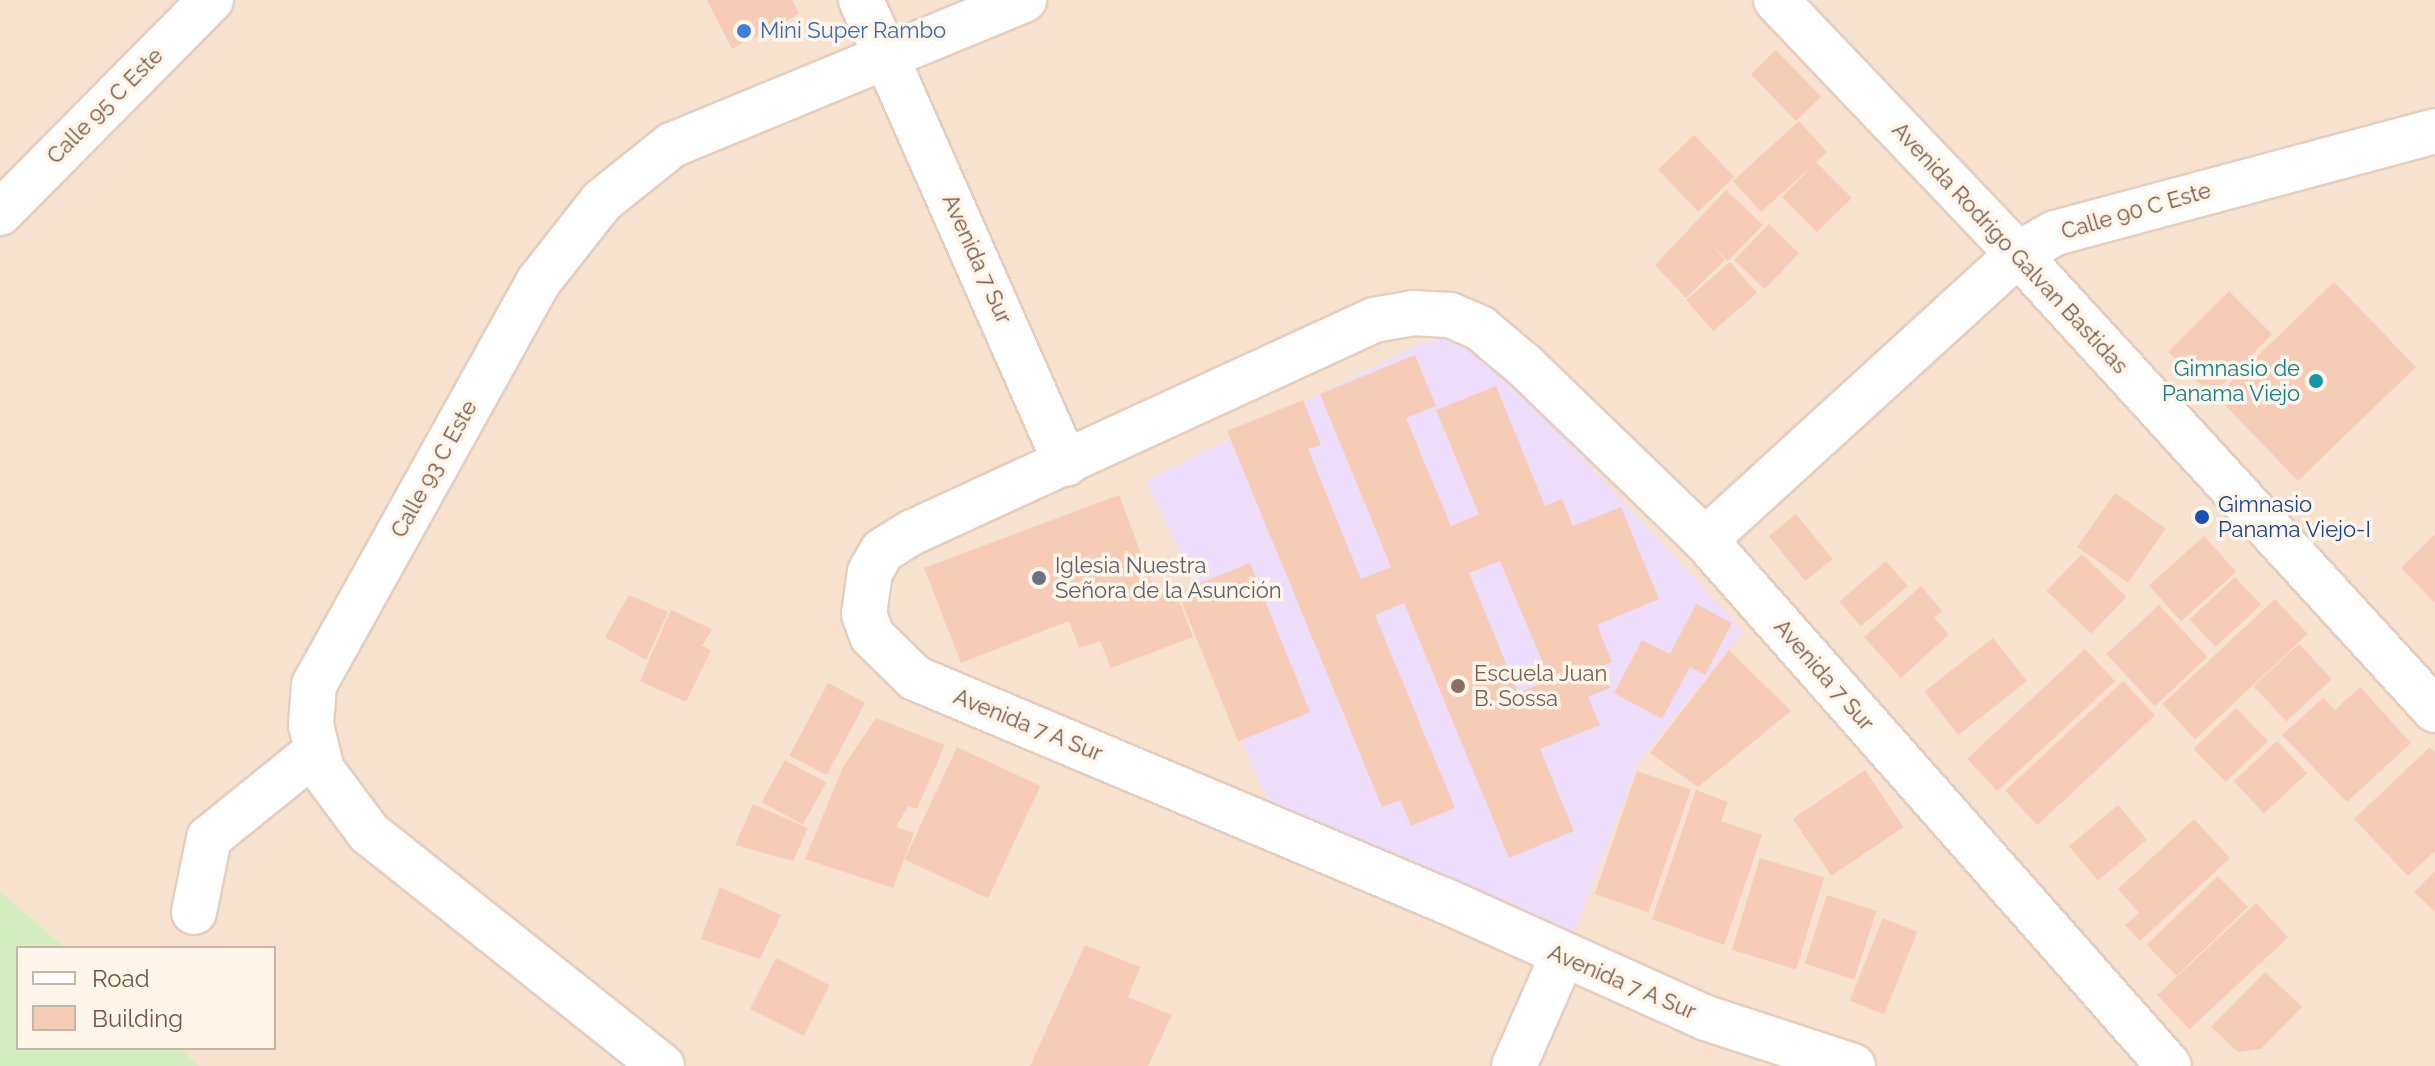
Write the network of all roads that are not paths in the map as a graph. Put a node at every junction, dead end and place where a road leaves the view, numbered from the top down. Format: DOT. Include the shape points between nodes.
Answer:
graph roads {
  1 [pos="211,0"];
  2 [pos="861,0"];
  3 [pos="1024,0"];
  4 [pos="1776,0"];
  5 [pos="888,54"];
  6 [pos="2435,131"];
  7 [pos="0,213"];
  8 [pos="2018,254"];
  9 [pos="1450,315"];
  10 [pos="1066,464"];
  11 [pos="1705,540"];
  12 [pos="2432,701"];
  13 [pos="317,751"];
  14 [pos="194,912"];
  15 [pos="1562,957"];
  16 [pos="662,1066"];
  17 [pos="1514,1066"];
  18 [pos="1853,1066"];
  19 [pos="2169,1066"];
  1 -- 7 [label="street, Calle 95 C Este"];
  2 -- 5 [label="street"];
  3 -- 5 [label="street, Calle 93 C Este"];
  4 -- 8 [label="street, Avenida Rodrigo Galvan Bastidas"];
  5 -- 10 [label="street, Avenida 7 Sur"];
  5 -- 13 [label="street, Calle 93 C Este" via="672,145 602,201 539,281 314,685 311,725"];
  6 -- 8 [label="street, Calle 90 C Este" via="2055,233"];
  8 -- 11 [label="street, Calle 90 C Este"];
  8 -- 12 [label="street, Avenida Rodrigo Galvan Bastidas"];
  9 -- 10 [label="street, Avenida 7 A Sur" via="1412,313 1374,320"];
  9 -- 11 [label="street, Avenida 7 Sur" via="1480,328 1524,365"];
  10 -- 15 [label="street, Avenida 7 A Sur" via="882,551 870,572 864,614 887,655 915,678 1429,894"];
  11 -- 19 [label="street, Avenida 7 Sur"];
  13 -- 14 [label="street" via="209,838"];
  13 -- 16 [label="street, Calle 93 C Este" via="322,770 369,833"];
  15 -- 17 [label="street"];
  15 -- 18 [label="street, Avenida 7 A Sur" via="1706,1018"];
}
